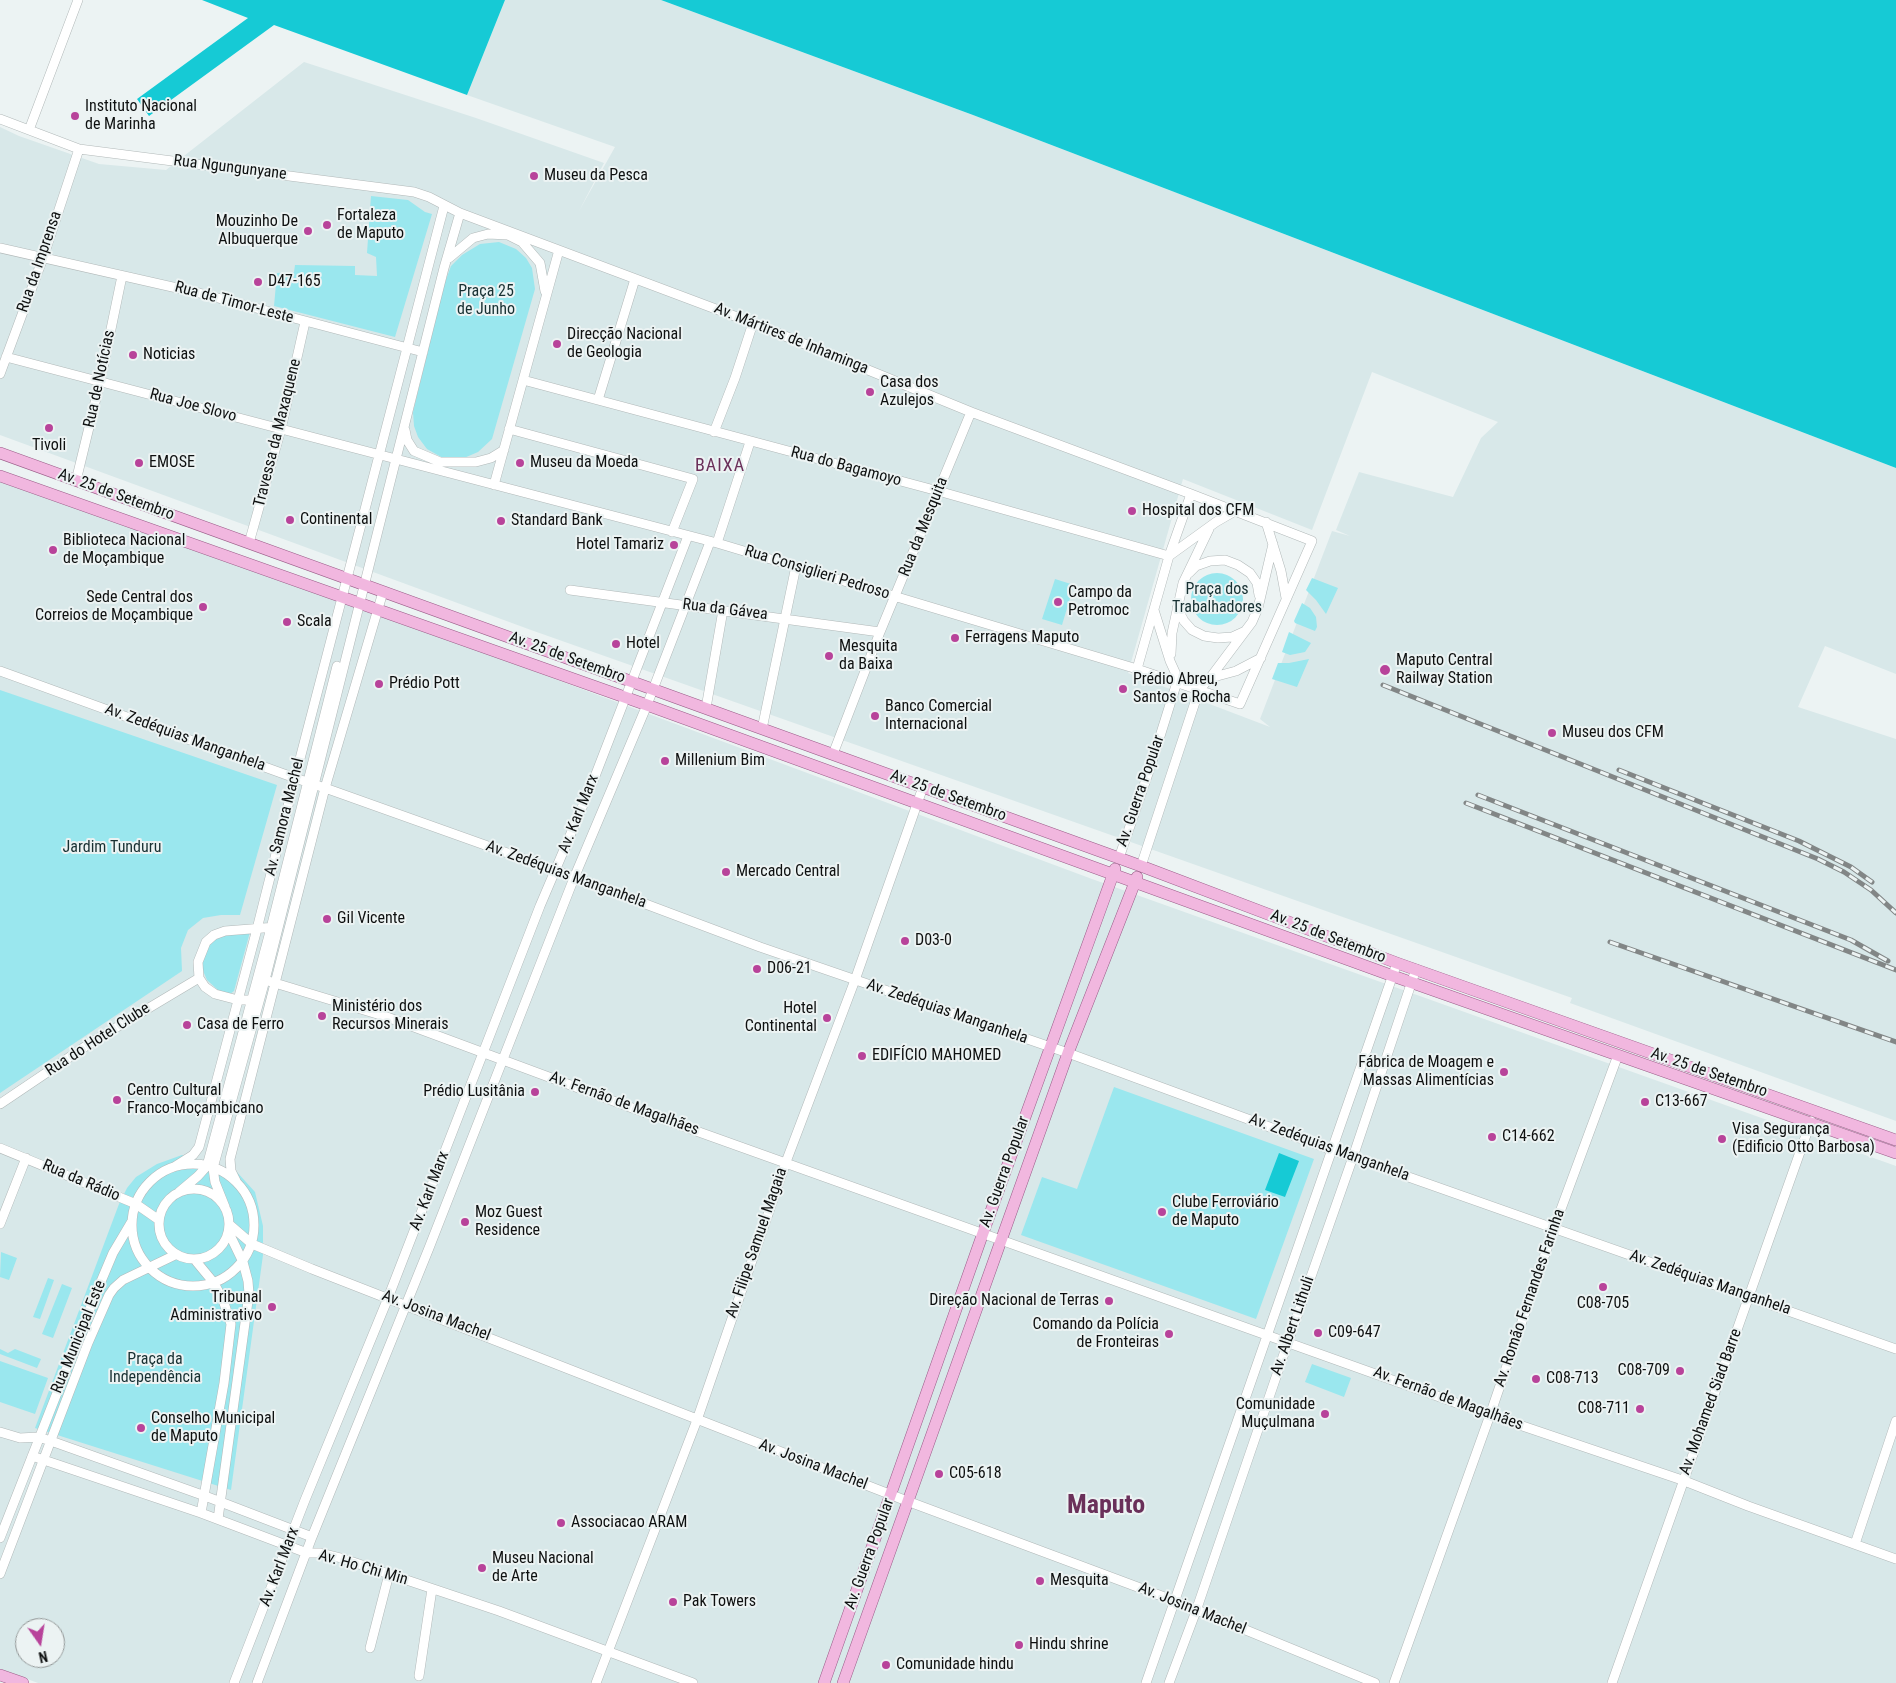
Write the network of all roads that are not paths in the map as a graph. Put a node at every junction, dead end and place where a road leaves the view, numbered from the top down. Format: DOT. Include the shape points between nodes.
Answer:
graph roads {
  1 [pos="78,0"];
  2 [pos="0,119"];
  3 [pos="29,130"];
  4 [pos="80,149"];
  5 [pos="444,206"];
  6 [pos="460,213"];
  7 [pos="0,248"];
  8 [pos="559,250"];
  9 [pos="43,258"];
  10 [pos="444,268"];
  11 [pos="122,276"];
  12 [pos="635,279"];
  13 [pos="546,296"];
  14 [pos="305,322"];
  15 [pos="754,323"];
  16 [pos="407,348"];
  17 [pos="423,352"];
  18 [pos="6,357"];
  19 [pos="0,374"];
  20 [pos="523,380"];
  21 [pos="100,382"];
  22 [pos="598,400"];
  23 [pos="971,412"];
  24 [pos="404,427"];
  25 [pos="281,429"];
  26 [pos="508,429"];
  27 [pos="714,432"];
  28 [pos="750,442"];
  29 [pos="504,450"];
  30 [pos="0,453"];
  31 [pos="379,455"];
  32 [pos="396,459"];
  33 [pos="0,476"];
  34 [pos="76,481"];
  35 [pos="494,485"];
  36 [pos="938,491"];
  37 [pos="1191,494"];
  38 [pos="1235,511"];
  39 [pos="1266,522"];
  40 [pos="1210,526"];
  41 [pos="672,532"];
  42 [pos="688,536"];
  43 [pos="714,542"];
  44 [pos="249,543"];
  45 [pos="1273,544"];
  46 [pos="1169,556"];
  47 [pos="796,566"];
  48 [pos="1187,574"];
  49 [pos="347,578"];
  50 [pos="362,584"];
  51 [pos="570,590"];
  52 [pos="383,592"];
  53 [pos="896,597"];
  54 [pos="342,598"];
  55 [pos="1260,598"];
  56 [pos="1286,600"];
  57 [pos="662,602"];
  58 [pos="357,603"];
  59 [pos="686,605"];
  60 [pos="1177,608"];
  61 [pos="378,610"];
  62 [pos="723,610"];
  63 [pos="1154,610"];
  64 [pos="786,618"];
  65 [pos="880,632"];
  66 [pos="1244,632"];
  67 [pos="1261,658"];
  68 [pos="1170,661"];
  69 [pos="1137,669"];
  70 [pos="0,671"];
  71 [pos="1210,678"];
  72 [pos="631,681"];
  73 [pos="1177,682"];
  74 [pos="654,688"];
  75 [pos="1199,690"];
  76 [pos="624,698"];
  77 [pos="647,705"];
  78 [pos="706,708"];
  79 [pos="762,729"];
  80 [pos="833,754"];
  81 [pos="294,778"];
  82 [pos="310,783"];
  83 [pos="923,787"];
  84 [pos="325,788"];
  85 [pos="917,803"];
  86 [pos="1119,858"];
  87 [pos="1142,866"];
  88 [pos="555,870"];
  89 [pos="1113,874"];
  90 [pos="574,878"];
  91 [pos="1135,882"];
  92 [pos="275,927"];
  93 [pos="257,930"];
  94 [pos="1398,963"];
  95 [pos="1416,969"];
  96 [pos="1393,976"];
  97 [pos="199,978"];
  98 [pos="264,980"];
  99 [pos="854,980"];
  100 [pos="276,982"];
  101 [pos="1412,983"];
  102 [pos="238,1000"];
  103 [pos="256,1000"];
  104 [pos="1050,1047"];
  105 [pos="484,1052"];
  106 [pos="1068,1053"];
  107 [pos="1618,1055"];
  108 [pos="503,1059"];
  109 [pos="0,1104"];
  110 [pos="1811,1122"];
  111 [pos="1896,1140"];
  112 [pos="0,1148"];
  113 [pos="1332,1150"];
  114 [pos="1896,1152"];
  115 [pos="1353,1157"];
  116 [pos="26,1158"];
  117 [pos="786,1162"];
  118 [pos="174,1167"];
  119 [pos="210,1167"];
  120 [pos="236,1182"];
  121 [pos="179,1192"];
  122 [pos="136,1204"];
  123 [pos="225,1207"];
  124 [pos="159,1220"];
  125 [pos="132,1221"];
  126 [pos="0,1224"];
  127 [pos="1554,1228"];
  128 [pos="229,1229"];
  129 [pos="983,1233"];
  130 [pos="1001,1239"];
  131 [pos="252,1244"];
  132 [pos="175,1255"];
  133 [pos="195,1260"];
  134 [pos="242,1262"];
  135 [pos="149,1268"];
  136 [pos="102,1278"];
  137 [pos="214,1283"];
  138 [pos="114,1288"];
  139 [pos="1749,1297"];
  140 [pos="388,1298"];
  141 [pos="406,1305"];
  142 [pos="1268,1335"];
  143 [pos="1288,1342"];
  144 [pos="1896,1349"];
  145 [pos="1490,1415"];
  146 [pos="697,1420"];
  147 [pos="1896,1421"];
  148 [pos="0,1432"];
  149 [pos="38,1437"];
  150 [pos="51,1441"];
  151 [pos="32,1456"];
  152 [pos="45,1460"];
  153 [pos="1682,1480"];
  154 [pos="891,1495"];
  155 [pos="204,1496"];
  156 [pos="907,1501"];
  157 [pos="221,1502"];
  158 [pos="201,1513"];
  159 [pos="218,1519"];
  160 [pos="294,1530"];
  161 [pos="312,1537"];
  162 [pos="0,1538"];
  163 [pos="1854,1544"];
  164 [pos="288,1546"];
  165 [pos="4,1552"];
  166 [pos="307,1553"];
  167 [pos="1896,1560"];
  168 [pos="0,1574"];
  169 [pos="389,1574"];
  170 [pos="432,1589"];
  171 [pos="1175,1601"];
  172 [pos="1196,1611"];
  173 [pos="370,1648"];
  174 [pos="608,1651"];
  175 [pos="0,1675"];
  176 [pos="419,1676"];
  177 [pos="23,1683"];
  178 [pos="234,1683"];
  179 [pos="257,1683"];
  180 [pos="596,1683"];
  181 [pos="693,1683"];
  182 [pos="824,1683"];
  183 [pos="843,1683"];
  184 [pos="1146,1683"];
  185 [pos="1169,1683"];
  186 [pos="1375,1683"];
  187 [pos="1394,1683"];
  188 [pos="1612,1683"];
  1 -- 3 [label="street"];
  2 -- 3 [label="street, Rua Ngungunyane"];
  3 -- 4 [label="street, Rua Ngungunyane"];
  4 -- 5 [label="street, Rua Ngungunyane" via="414,192"];
  4 -- 9 [label="street, Rua da Imprensa"];
  5 -- 6 [label="street, Rua Ngungunyane"];
  5 -- 16 [label="street, Av. Samora Machel"];
  6 -- 8 [label="street"];
  6 -- 10 [label="street"];
  7 -- 9 [label="street, Rua de Timor-Leste"];
  8 -- 12 [label="street, Av. Mártires de Inhaminga"];
  8 -- 13 [label="street"];
  9 -- 11 [label="street, Rua de Timor-Leste"];
  9 -- 18 [label="street, Rua da Imprensa"];
  10 -- 13 [label="street" via="449,257 472,238 488,234 508,235 522,242 540,263"];
  10 -- 17 [label="street"];
  11 -- 14 [label="street, Rua de Timor-Leste"];
  11 -- 21 [label="street, Rua de Notícias"];
  12 -- 15 [label="street, Av. Mártires de Inhaminga"];
  12 -- 22 [label="street"];
  13 -- 20 [label="street"];
  14 -- 16 [label="street, Rua de Timor-Leste"];
  14 -- 25 [label="street, Travessa da Maxaquene"];
  15 -- 23 [label="street, Av. Mártires de Inhaminga"];
  15 -- 27 [label="street"];
  16 -- 17 [label="street, Rua de Timor-Leste"];
  16 -- 31 [label="street, Av. Samora Machel"];
  17 -- 24 [label="street"];
  18 -- 19 [label="street, Rua da Imprensa"];
  18 -- 21 [label="street, Rua Joe Slovo"];
  20 -- 22 [label="street, Rua do Bagamoyo"];
  20 -- 26 [label="street"];
  21 -- 25 [label="street, Rua Joe Slovo"];
  21 -- 34 [label="street, Rua de Notícias"];
  22 -- 27 [label="street, Rua do Bagamoyo"];
  23 -- 36 [label="street, Rua da Mesquita"];
  23 -- 37 [label="street, Av. Mártires de Inhaminga"];
  24 -- 29 [label="street" via="406,440 414,450 440,462 476,462"];
  24 -- 32 [label="street"];
  25 -- 31 [label="street, Rua Joe Slovo"];
  25 -- 44 [label="street, Travessa da Maxaquene"];
  26 -- 29 [label="street"];
  26 -- 41 [label="street" via="693,479"];
  27 -- 28 [label="street, Rua do Bagamoyo"];
  28 -- 36 [label="street, Rua do Bagamoyo"];
  28 -- 43 [label="street, Av. Karl Marx"];
  29 -- 35 [label="street"];
  30 -- 34 [label="main road, Av. 25 de Setembro"];
  31 -- 32 [label="street"];
  31 -- 49 [label="street, Av. Samora Machel"];
  32 -- 35 [label="street"];
  32 -- 50 [label="street"];
  33 -- 54 [label="main road, Av. 25 de Setembro"];
  34 -- 44 [label="main road, Av. 25 de Setembro"];
  35 -- 41 [label="street, Rua Consiglieri Pedroso"];
  36 -- 46 [label="street, Rua do Bagamoyo"];
  36 -- 53 [label="street, Rua da Mesquita"];
  37 -- 38 [label="street"];
  37 -- 46 [label="street"];
  38 -- 39 [label="street"];
  38 -- 40 [label="street"];
  39 -- 45 [label="street"];
  39 -- 56 [label="street" via="1312,541"];
  40 -- 46 [label="street"];
  40 -- 48 [label="street"];
  41 -- 42 [label="street, Rua Consiglieri Pedroso"];
  42 -- 43 [label="street, Rua Consiglieri Pedroso"];
  42 -- 57 [label="street, Av. Karl Marx"];
  43 -- 47 [label="street, Rua Consiglieri Pedroso"];
  43 -- 59 [label="street, Av. Karl Marx"];
  44 -- 49 [label="main road, Av. 25 de Setembro"];
  45 -- 55 [label="street, Av. Guerra Popular"];
  45 -- 56 [label="street"];
  46 -- 63 [label="street"];
  47 -- 53 [label="street, Rua Consiglieri Pedroso"];
  47 -- 64 [label="street"];
  48 -- 55 [label="street" via="1196,566 1225,560 1250,574"];
  48 -- 60 [label="street"];
  49 -- 50 [label="main road, Av. 25 de Setembro"];
  49 -- 54 [label="street, Av. Samora Machel"];
  50 -- 52 [label="main road, Av. 25 de Setembro"];
  50 -- 58 [label="street, Av. Samora Machel"];
  51 -- 57 [label="street, Rua da Gávea"];
  52 -- 61 [label="street, Av. Samora Machel"];
  52 -- 72 [label="main road, Av. 25 de Setembro"];
  53 -- 65 [label="street, Rua da Mesquita"];
  53 -- 69 [label="street, Rua Consiglieri Pedroso"];
  54 -- 58 [label="main road, Av. 25 de Setembro"];
  54 -- 81 [label="street, Av. Samora Machel"];
  55 -- 66 [label="street, Av. Guerra Popular" via="1252,622"];
  56 -- 67 [label="street"];
  57 -- 59 [label="street, Rua da Gávea"];
  57 -- 72 [label="street, Av. Karl Marx"];
  58 -- 61 [label="main road, Av. 25 de Setembro"];
  58 -- 82 [label="street, Av. Samora Machel"];
  59 -- 62 [label="street, Rua da Gávea"];
  59 -- 74 [label="street, Av. Karl Marx"];
  60 -- 66 [label="street" via="1192,630 1204,636 1232,637"];
  60 -- 68 [label="street"];
  61 -- 76 [label="main road, Av. 25 de Setembro"];
  61 -- 84 [label="street, Av. Samora Machel"];
  62 -- 64 [label="street, Rua da Gávea"];
  62 -- 78 [label="street"];
  63 -- 68 [label="street"];
  63 -- 69 [label="street"];
  64 -- 65 [label="street, Rua da Gávea"];
  64 -- 79 [label="street"];
  65 -- 80 [label="street, Rua da Mesquita"];
  66 -- 71 [label="street, Av. Guerra Popular"];
  67 -- 71 [label="street" via="1236,671"];
  67 -- 75 [label="street" via="1240,704"];
  68 -- 73 [label="street"];
  69 -- 73 [label="street"];
  70 -- 81 [label="street, Av. Zedéquias Manganhela"];
  71 -- 75 [label="street, Av. Guerra Popular"];
  72 -- 74 [label="main road, Av. 25 de Setembro"];
  72 -- 76 [label="street, Av. Karl Marx"];
  73 -- 75 [label="street"];
  73 -- 86 [label="street, Av. Guerra Popular"];
  74 -- 77 [label="street, Av. Karl Marx"];
  74 -- 78 [label="main road, Av. 25 de Setembro"];
  75 -- 87 [label="street, Av. Guerra Popular"];
  76 -- 77 [label="main road, Av. 25 de Setembro"];
  76 -- 88 [label="street, Av. Karl Marx"];
  77 -- 85 [label="main road, Av. 25 de Setembro"];
  77 -- 90 [label="street, Av. Karl Marx"];
  78 -- 79 [label="main road, Av. 25 de Setembro"];
  79 -- 80 [label="main road, Av. 25 de Setembro"];
  80 -- 83 [label="main road, Av. 25 de Setembro"];
  81 -- 82 [label="street, Av. Zedéquias Manganhela"];
  81 -- 93 [label="street, Av. Samora Machel"];
  82 -- 84 [label="street, Av. Zedéquias Manganhela"];
  82 -- 92 [label="street, Av. Samora Machel"];
  83 -- 85 [label="street, Av. Filipe Samuel Magaia"];
  83 -- 86 [label="main road, Av. 25 de Setembro"];
  84 -- 88 [label="street, Av. Zedéquias Manganhela"];
  84 -- 100 [label="street, Av. Samora Machel"];
  85 -- 89 [label="main road, Av. 25 de Setembro"];
  85 -- 99 [label="street, Av. Filipe Samuel Magaia"];
  86 -- 87 [label="main road, Av. 25 de Setembro"];
  86 -- 89 [label="main road, Av. Guerra Popular"];
  87 -- 91 [label="main road, Av. Guerra Popular"];
  87 -- 94 [label="main road, Av. 25 de Setembro"];
  88 -- 90 [label="street, Av. Zedéquias Manganhela"];
  88 -- 105 [label="street, Av. Karl Marx"];
  89 -- 91 [label="main road, Av. 25 de Setembro"];
  89 -- 104 [label="main road, Av. Guerra Popular"];
  90 -- 99 [label="street, Av. Zedéquias Manganhela"];
  90 -- 108 [label="street, Av. Karl Marx"];
  91 -- 96 [label="main road, Av. 25 de Setembro"];
  91 -- 106 [label="main road, Av. Guerra Popular"];
  92 -- 93 [label="street"];
  92 -- 98 [label="street"];
  92 -- 103 [label="street, Av. Samora Machel"];
  93 -- 97 [label="street" via="225,931 214,935 206,942 198,962"];
  93 -- 102 [label="street, Av. Samora Machel"];
  94 -- 95 [label="main road, Av. 25 de Setembro"];
  94 -- 96 [label="street, Av. Albert Lithuli"];
  95 -- 101 [label="street, Av. Albert Lithuli"];
  95 -- 111 [label="main road, Av. 25 de Setembro"];
  96 -- 101 [label="main road, Av. 25 de Setembro"];
  96 -- 113 [label="street, Av. Albert Lithuli"];
  97 -- 102 [label="street" via="215,994"];
  97 -- 109 [label="street, Rua do Hotel Clube" via="92,1042"];
  98 -- 100 [label="street, Av. Fernão de Magalhães"];
  98 -- 103 [label="street"];
  99 -- 104 [label="street, Av. Zedéquias Manganhela"];
  99 -- 117 [label="street, Av. Filipe Samuel Magaia"];
  100 -- 105 [label="street, Av. Fernão de Magalhães"];
  100 -- 120 [label="street, Av. Samora Machel" via="230,1159"];
  101 -- 107 [label="main road, Av. 25 de Setembro"];
  101 -- 115 [label="street, Av. Albert Lithuli"];
  102 -- 103 [label="street"];
  102 -- 118 [label="street, Av. Samora Machel" via="199,1147"];
  103 -- 119 [label="street, Av. Samora Machel"];
  104 -- 106 [label="street, Av. Zedéquias Manganhela"];
  104 -- 129 [label="main road, Av. Guerra Popular"];
  105 -- 108 [label="street, Av. Fernão de Magalhães"];
  105 -- 140 [label="street, Av. Karl Marx"];
  106 -- 113 [label="street, Av. Zedéquias Manganhela"];
  106 -- 130 [label="main road, Av. Guerra Popular"];
  107 -- 110 [label="main road, Av. 25 de Setembro"];
  107 -- 127 [label="street, Av. Romão Fernandes Farinha"];
  108 -- 117 [label="street, Av. Fernão de Magalhães"];
  108 -- 141 [label="street, Av. Karl Marx"];
  110 -- 114 [label="main road, Av. 25 de Setembro"];
  110 -- 139 [label="street, Av. Mohamed Siad Barre"];
  112 -- 116 [label="street, Rua da Rádio"];
  113 -- 115 [label="street, Av. Zedéquias Manganhela"];
  113 -- 142 [label="street, Av. Albert Lithuli"];
  115 -- 127 [label="street, Av. Zedéquias Manganhela"];
  115 -- 143 [label="street, Av. Albert Lithuli"];
  116 -- 122 [label="street, Rua da Rádio"];
  116 -- 126 [label="street"];
  117 -- 129 [label="street, Av. Fernão de Magalhães"];
  117 -- 146 [label="street, Av. Filipe Samuel Magaia"];
  118 -- 119 [label="street" via="190,1164"];
  118 -- 122 [label="street" via="145,1188"];
  119 -- 120 [label="street"];
  119 -- 121 [label="street, Av. Samora Machel"];
  119 -- 123 [label="street"];
  120 -- 131 [label="street" via="251,1204 254,1217"];
  121 -- 123 [label="street" via="189,1189 210,1192"];
  121 -- 124 [label="street" via="162,1208"];
  122 -- 124 [label="street, Rua da Rádio"];
  122 -- 125 [label="street"];
  123 -- 128 [label="street"];
  124 -- 132 [label="street" via="162,1240"];
  125 -- 135 [label="street" via="133,1238"];
  125 -- 136 [label="street, Rua Municipal Este"];
  127 -- 139 [label="street, Av. Zedéquias Manganhela"];
  127 -- 145 [label="street, Av. Romão Fernandes Farinha"];
  128 -- 131 [label="street, Av. Josina Machel"];
  128 -- 133 [label="street" via="224,1244 216,1252"];
  128 -- 134 [label="street"];
  129 -- 130 [label="street, Av. Fernão de Magalhães"];
  129 -- 154 [label="main road, Av. Guerra Popular"];
  130 -- 142 [label="street, Av. Fernão de Magalhães"];
  130 -- 156 [label="main road, Av. Guerra Popular"];
  131 -- 134 [label="street"];
  131 -- 140 [label="street, Av. Josina Machel"];
  132 -- 133 [label="street"];
  132 -- 135 [label="street, Rua Municipal Este"];
  133 -- 137 [label="street"];
  134 -- 137 [label="street" via="234,1272"];
  134 -- 157 [label="street" via="248,1281 248,1306"];
  135 -- 137 [label="street" via="179,1285"];
  135 -- 138 [label="street, Rua Municipal Este"];
  136 -- 138 [label="street"];
  136 -- 149 [label="street, Rua Municipal Este"];
  137 -- 155 [label="street" via="228,1314 231,1334"];
  138 -- 150 [label="street, Rua Municipal Este" via="88,1343"];
  139 -- 144 [label="street, Av. Zedéquias Manganhela"];
  139 -- 153 [label="street, Av. Mohamed Siad Barre"];
  140 -- 141 [label="street, Av. Josina Machel"];
  140 -- 160 [label="street, Av. Karl Marx"];
  141 -- 146 [label="street, Av. Josina Machel"];
  141 -- 161 [label="street, Av. Karl Marx"];
  142 -- 143 [label="street, Av. Fernão de Magalhães"];
  142 -- 171 [label="street, Av. Albert Lithuli"];
  143 -- 145 [label="street, Av. Fernão de Magalhães"];
  143 -- 172 [label="street, Av. Albert Lithuli"];
  145 -- 153 [label="street, Av. Fernão de Magalhães"];
  145 -- 187 [label="street, Av. Romão Fernandes Farinha"];
  146 -- 154 [label="street, Av. Josina Machel"];
  146 -- 174 [label="street, Av. Filipe Samuel Magaia"];
  147 -- 163 [label="street"];
  148 -- 149 [label="street, Av. Ho Chi Min" via="20,1438"];
  149 -- 150 [label="street, Av. Ho Chi Min"];
  149 -- 151 [label="street, Rua Municipal Este"];
  150 -- 152 [label="street, Rua Municipal Este"];
  150 -- 155 [label="street, Av. Ho Chi Min"];
  151 -- 152 [label="street, Av. Ho Chi Min"];
  151 -- 162 [label="street, Rua Municipal Este"];
  152 -- 158 [label="street, Av. Ho Chi Min"];
  152 -- 165 [label="street, Rua Municipal Este"];
  153 -- 163 [label="street, Av. Fernão de Magalhães"];
  153 -- 188 [label="street, Av. Mohamed Siad Barre"];
  154 -- 156 [label="street, Av. Josina Machel"];
  154 -- 182 [label="main road, Av. Guerra Popular"];
  155 -- 157 [label="street, Av. Ho Chi Min"];
  155 -- 158 [label="street"];
  156 -- 171 [label="street, Av. Josina Machel"];
  156 -- 183 [label="main road, Av. Guerra Popular"];
  157 -- 159 [label="street"];
  157 -- 160 [label="street, Av. Ho Chi Min"];
  158 -- 159 [label="street, Av. Ho Chi Min"];
  159 -- 164 [label="street, Av. Ho Chi Min"];
  160 -- 161 [label="street, Av. Ho Chi Min"];
  160 -- 164 [label="street, Av. Karl Marx"];
  161 -- 166 [label="street, Av. Karl Marx"];
  163 -- 167 [label="street, Av. Fernão de Magalhães"];
  164 -- 166 [label="street, Av. Ho Chi Min"];
  164 -- 178 [label="street, Av. Karl Marx"];
  165 -- 168 [label="street, Rua Municipal Este"];
  166 -- 169 [label="street, Av. Ho Chi Min" via="328,1555"];
  166 -- 179 [label="street, Av. Karl Marx"];
  169 -- 170 [label="street, Av. Ho Chi Min"];
  169 -- 173 [label="street"];
  170 -- 174 [label="street, Av. Ho Chi Min"];
  170 -- 176 [label="street"];
  171 -- 172 [label="street, Av. Josina Machel"];
  171 -- 184 [label="street, Av. Albert Lithuli"];
  172 -- 185 [label="street, Av. Albert Lithuli"];
  172 -- 186 [label="street, Av. Josina Machel"];
  174 -- 180 [label="street, Av. Filipe Samuel Magaia"];
  174 -- 181 [label="street, Av. Ho Chi Min"];
  175 -- 177 [label="main road"];
}
